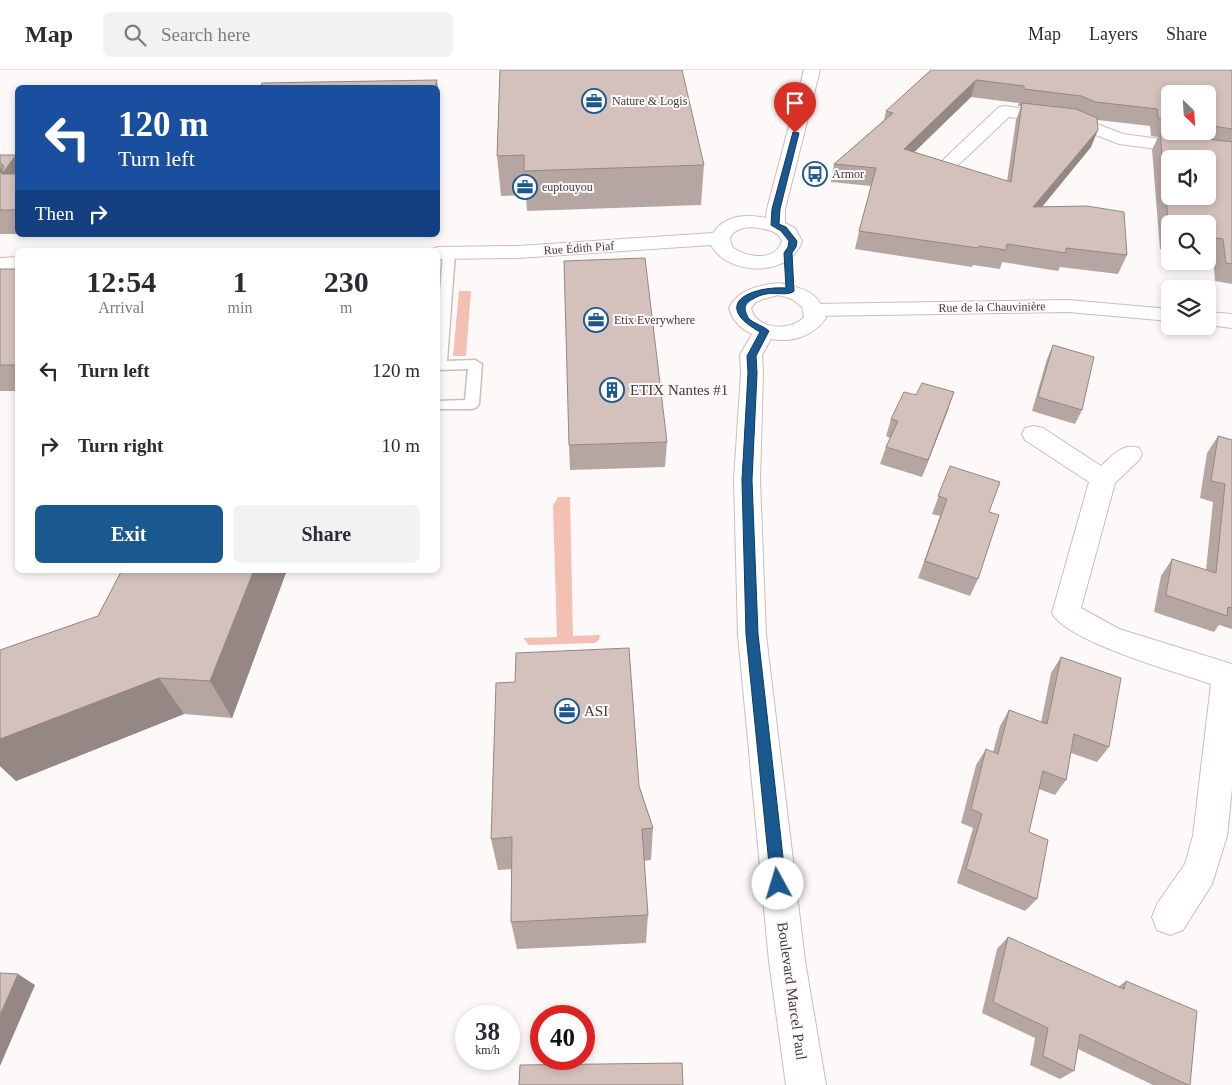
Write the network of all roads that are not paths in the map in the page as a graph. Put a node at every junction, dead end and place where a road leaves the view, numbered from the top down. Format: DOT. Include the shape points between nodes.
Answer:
graph roads {
  1 [pos="812,70"];
  2 [pos="1232,154"];
  3 [pos="950,163"];
  4 [pos="775,225"];
  5 [pos="720,238"];
  6 [pos="443,253"];
  7 [pos="788,253"];
  8 [pos="737,258"];
  9 [pos="15,263"];
  10 [pos="0,264"];
  11 [pos="790,291"];
  12 [pos="750,296"];
  13 [pos="814,310"];
  14 [pos="1161,314"];
  15 [pos="1216,320"];
  16 [pos="1232,321"];
  17 [pos="765,331"];
  18 [pos="440,338"];
  19 [pos="440,366"];
  20 [pos="440,405"];
  21 [pos="1034,434"];
  22 [pos="1130,454"];
  23 [pos="1103,479"];
  24 [pos="1230,677"];
  25 [pos="1170,918"];
  26 [pos="806,1085"];
  1 -- 4 [label="street" via="776,209"];
  2 -- 3 [label="street" via="1119,138 1074,120 1005,111"];
  4 -- 5 [label="street" via="741,222 726,228"];
  4 -- 7 [label="street" via="784,229 793,241"];
  5 -- 6 [label="street, Rue Édith Piaf" via="518,252"];
  5 -- 8 [label="street" via="724,249"];
  6 -- 18 [label="lane"];
  7 -- 8 [label="street" via="781,258 760,262"];
  7 -- 11 [label="street"];
  8 -- 12 [label="street"];
  9 -- 10 [label="street"];
  11 -- 12 [label="street" via="768,290"];
  11 -- 13 [label="street" via="806,299"];
  12 -- 17 [label="street" via="741,308 742,315 747,322"];
  13 -- 14 [label="street, Rue de la Chauvinière" via="1068,306"];
  13 -- 17 [label="street" via="810,325 802,330 791,333"];
  15 -- 16 [label="street"];
  17 -- 26 [label="street, Boulevard Marcel Paul" via="751,356 747,480 752,634 786,961"];
  19 -- 20 [label="lane" via="475,364 472,404"];
  21 -- 23 [label="street"];
  22 -- 23 [label="street"];
  23 -- 24 [label="street" via="1066,613 1110,638"];
  24 -- 25 [label="street" via="1210,836 1200,872"];
}
